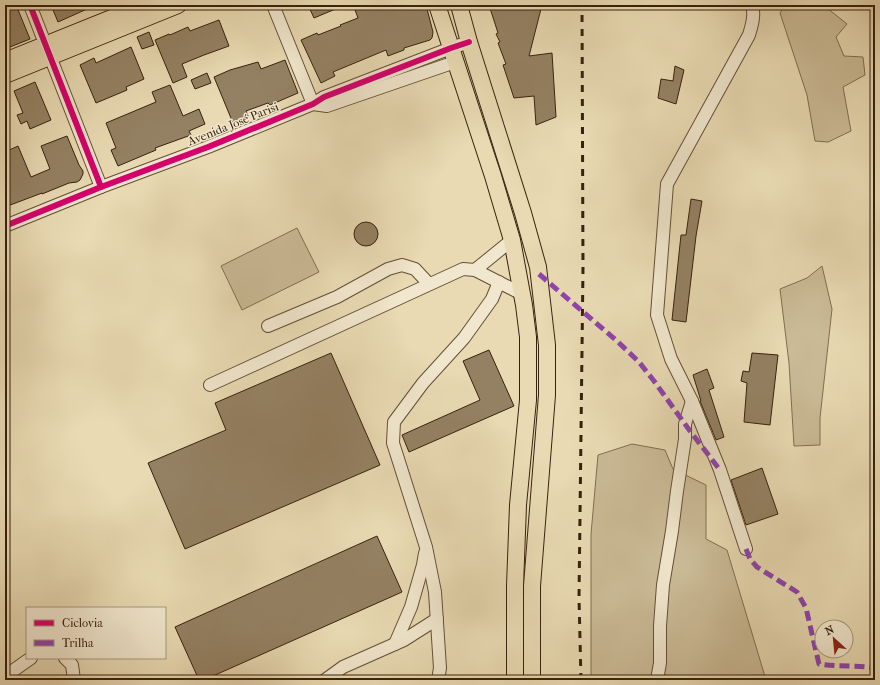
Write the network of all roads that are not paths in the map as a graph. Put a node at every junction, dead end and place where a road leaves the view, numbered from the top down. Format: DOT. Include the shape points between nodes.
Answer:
graph roads {
  1 [pos="30,5"];
  2 [pos="144,5"];
  3 [pos="178,5"];
  4 [pos="272,5"];
  5 [pos="437,5"];
  6 [pos="459,5"];
  7 [pos="752,5"];
  8 [pos="469,42"];
  9 [pos="48,51"];
  10 [pos="453,55"];
  11 [pos="5,61"];
  12 [pos="5,75"];
  13 [pos="313,104"];
  14 [pos="101,187"];
  15 [pos="5,226"];
  16 [pos="512,240"];
  17 [pos="475,270"];
  18 [pos="499,282"];
  19 [pos="429,284"];
  20 [pos="522,294"];
  21 [pos="268,326"];
  22 [pos="210,385"];
  23 [pos="692,400"];
  24 [pos="426,547"];
  25 [pos="746,549"];
  26 [pos="437,619"];
  27 [pos="395,644"];
  28 [pos="30,659"];
  29 [pos="65,659"];
  30 [pos="8,680"];
  31 [pos="74,680"];
  32 [pos="325,680"];
  33 [pos="438,680"];
  34 [pos="515,680"];
  35 [pos="532,680"];
  36 [pos="657,680"];
  1 -- 9 [label="street"];
  2 -- 9 [label="main road"];
  3 -- 9 [label="main road"];
  4 -- 13 [label="street"];
  5 -- 10 [label="main road"];
  6 -- 8 [label="main road"];
  7 -- 23 [label="street" via="753,22 749,35 667,184 657,316 671,359"];
  8 -- 10 [label="street, Avenida José Parisi"];
  8 -- 35 [label="main road" via="538,267 547,345 547,395 532,586"];
  9 -- 11 [label="main road"];
  9 -- 12 [label="main road"];
  9 -- 14 [label="street"];
  10 -- 13 [label="street, Avenida José Parisi" via="324,97"];
  10 -- 16 [label="main road"];
  13 -- 14 [label="street, Avenida José Parisi"];
  14 -- 15 [label="street, Avenida José Parisi"];
  16 -- 17 [label="street"];
  16 -- 20 [label="main road"];
  17 -- 18 [label="street"];
  17 -- 19 [label="street" via="463,269"];
  18 -- 20 [label="street"];
  18 -- 24 [label="street" via="492,299 464,338 423,384 394,422 393,443"];
  19 -- 21 [label="street" via="414,269 402,265 388,269 337,297"];
  19 -- 22 [label="street"];
  20 -- 34 [label="main road" via="528,337 528,400 518,505"];
  23 -- 25 [label="street" via="720,470"];
  23 -- 36 [label="street" via="685,424 664,585"];
  24 -- 26 [label="street" via="436,592"];
  24 -- 27 [label="street" via="411,607"];
  26 -- 27 [label="street"];
  26 -- 33 [label="street" via="440,668"];
  27 -- 32 [label="street" via="343,667"];
  28 -- 30 [label="street" via="14,670"];
  29 -- 31 [label="street" via="72,666"];
}
